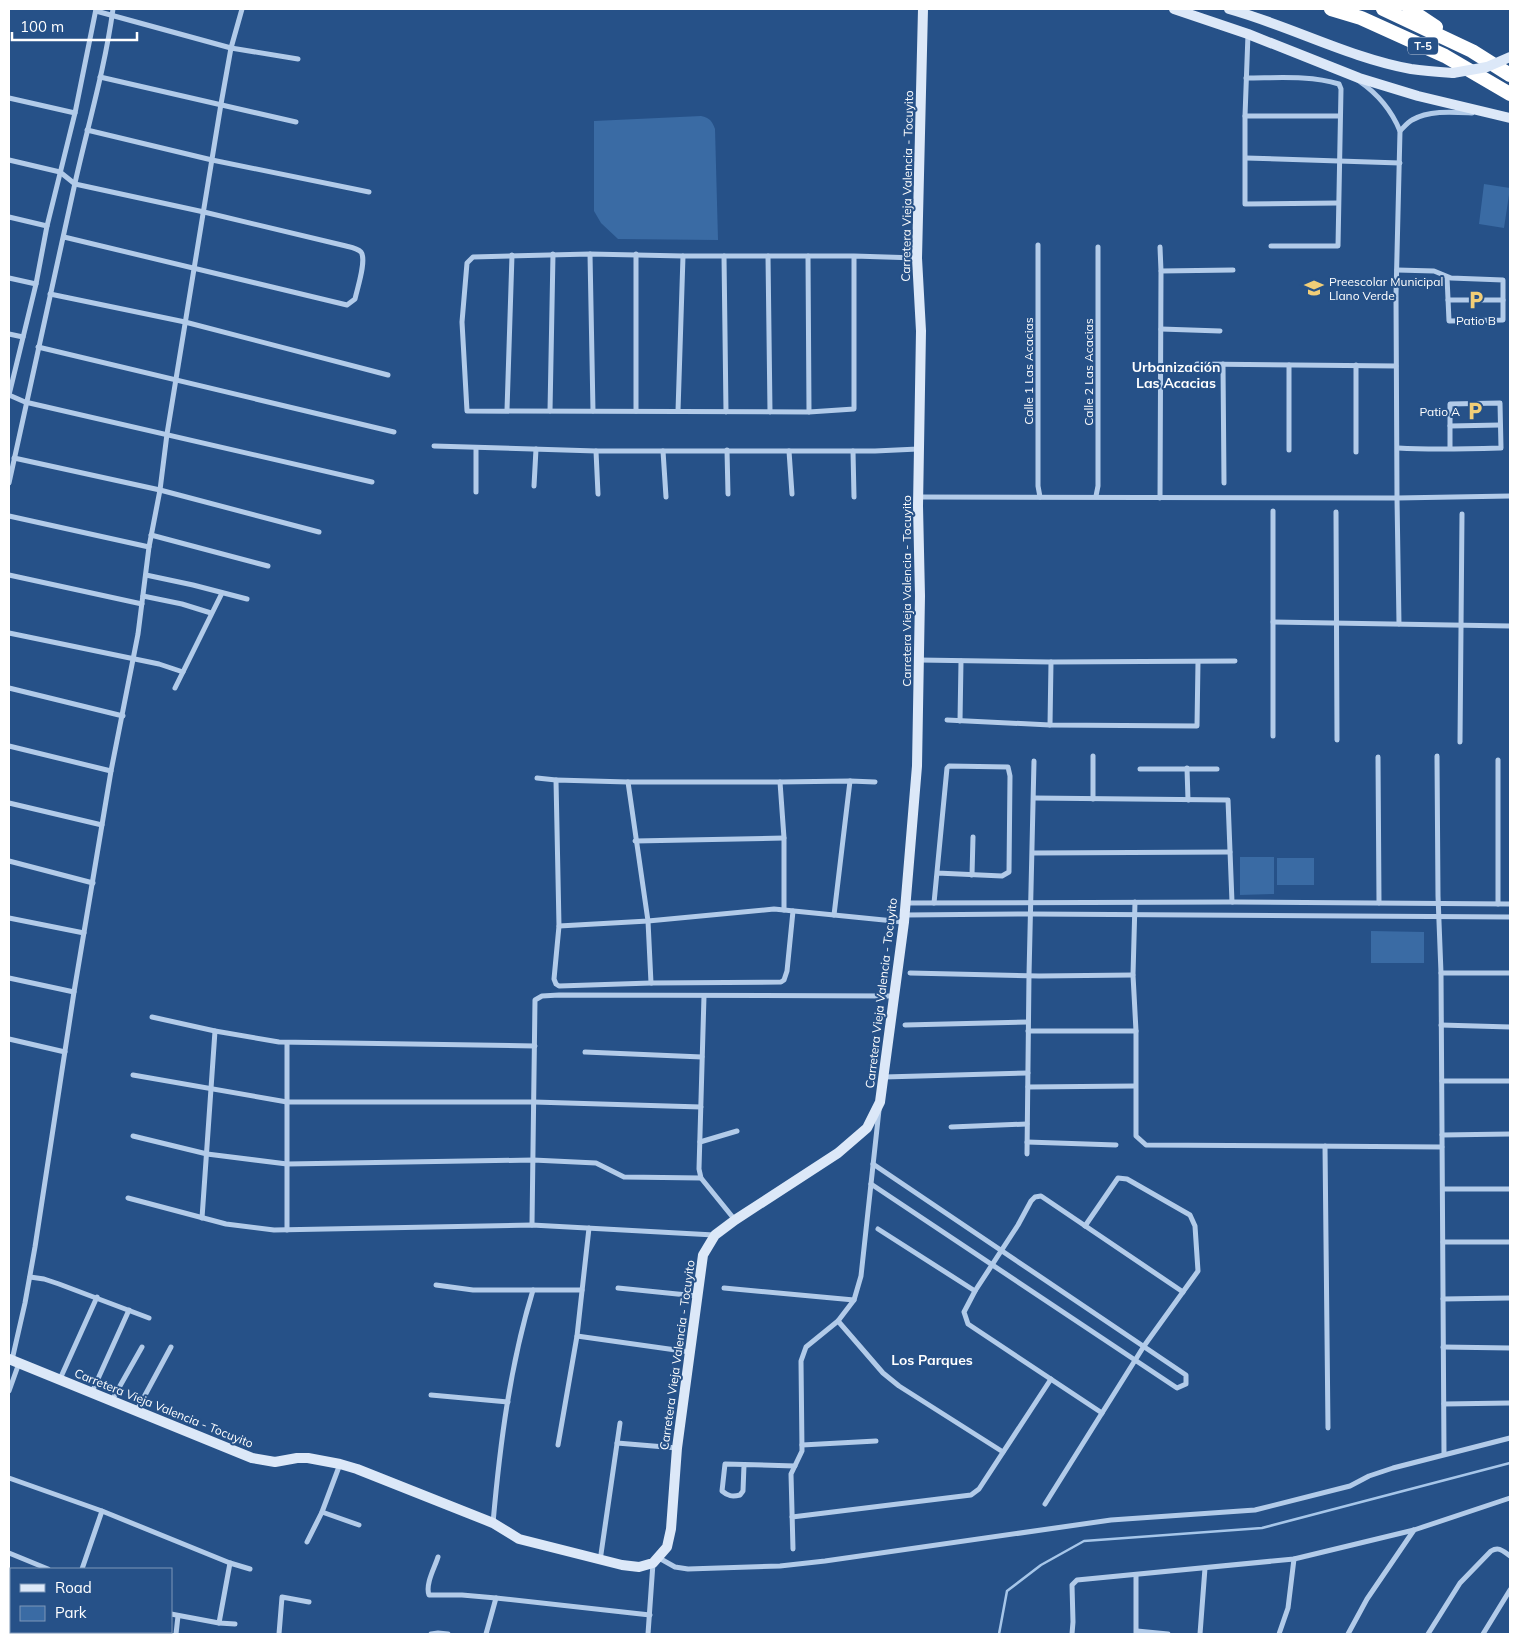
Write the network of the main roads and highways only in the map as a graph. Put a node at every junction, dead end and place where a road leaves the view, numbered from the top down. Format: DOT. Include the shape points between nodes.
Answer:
graph roads {
  1 [pos="1331,9"];
  2 [pos="1383,9"];
  3 [pos="1409,9"];
  4 [pos="1472,51"];
  5 [pos="1510,75"];
  6 [pos="1510,94"];
  1 -- 6 [label="highway, T-5" via="1361,18 1445,56"];
  2 -- 4 [label="highway, T-5"];
  3 -- 4 [label="highway"];
  4 -- 5 [label="highway, T-5"];
}
